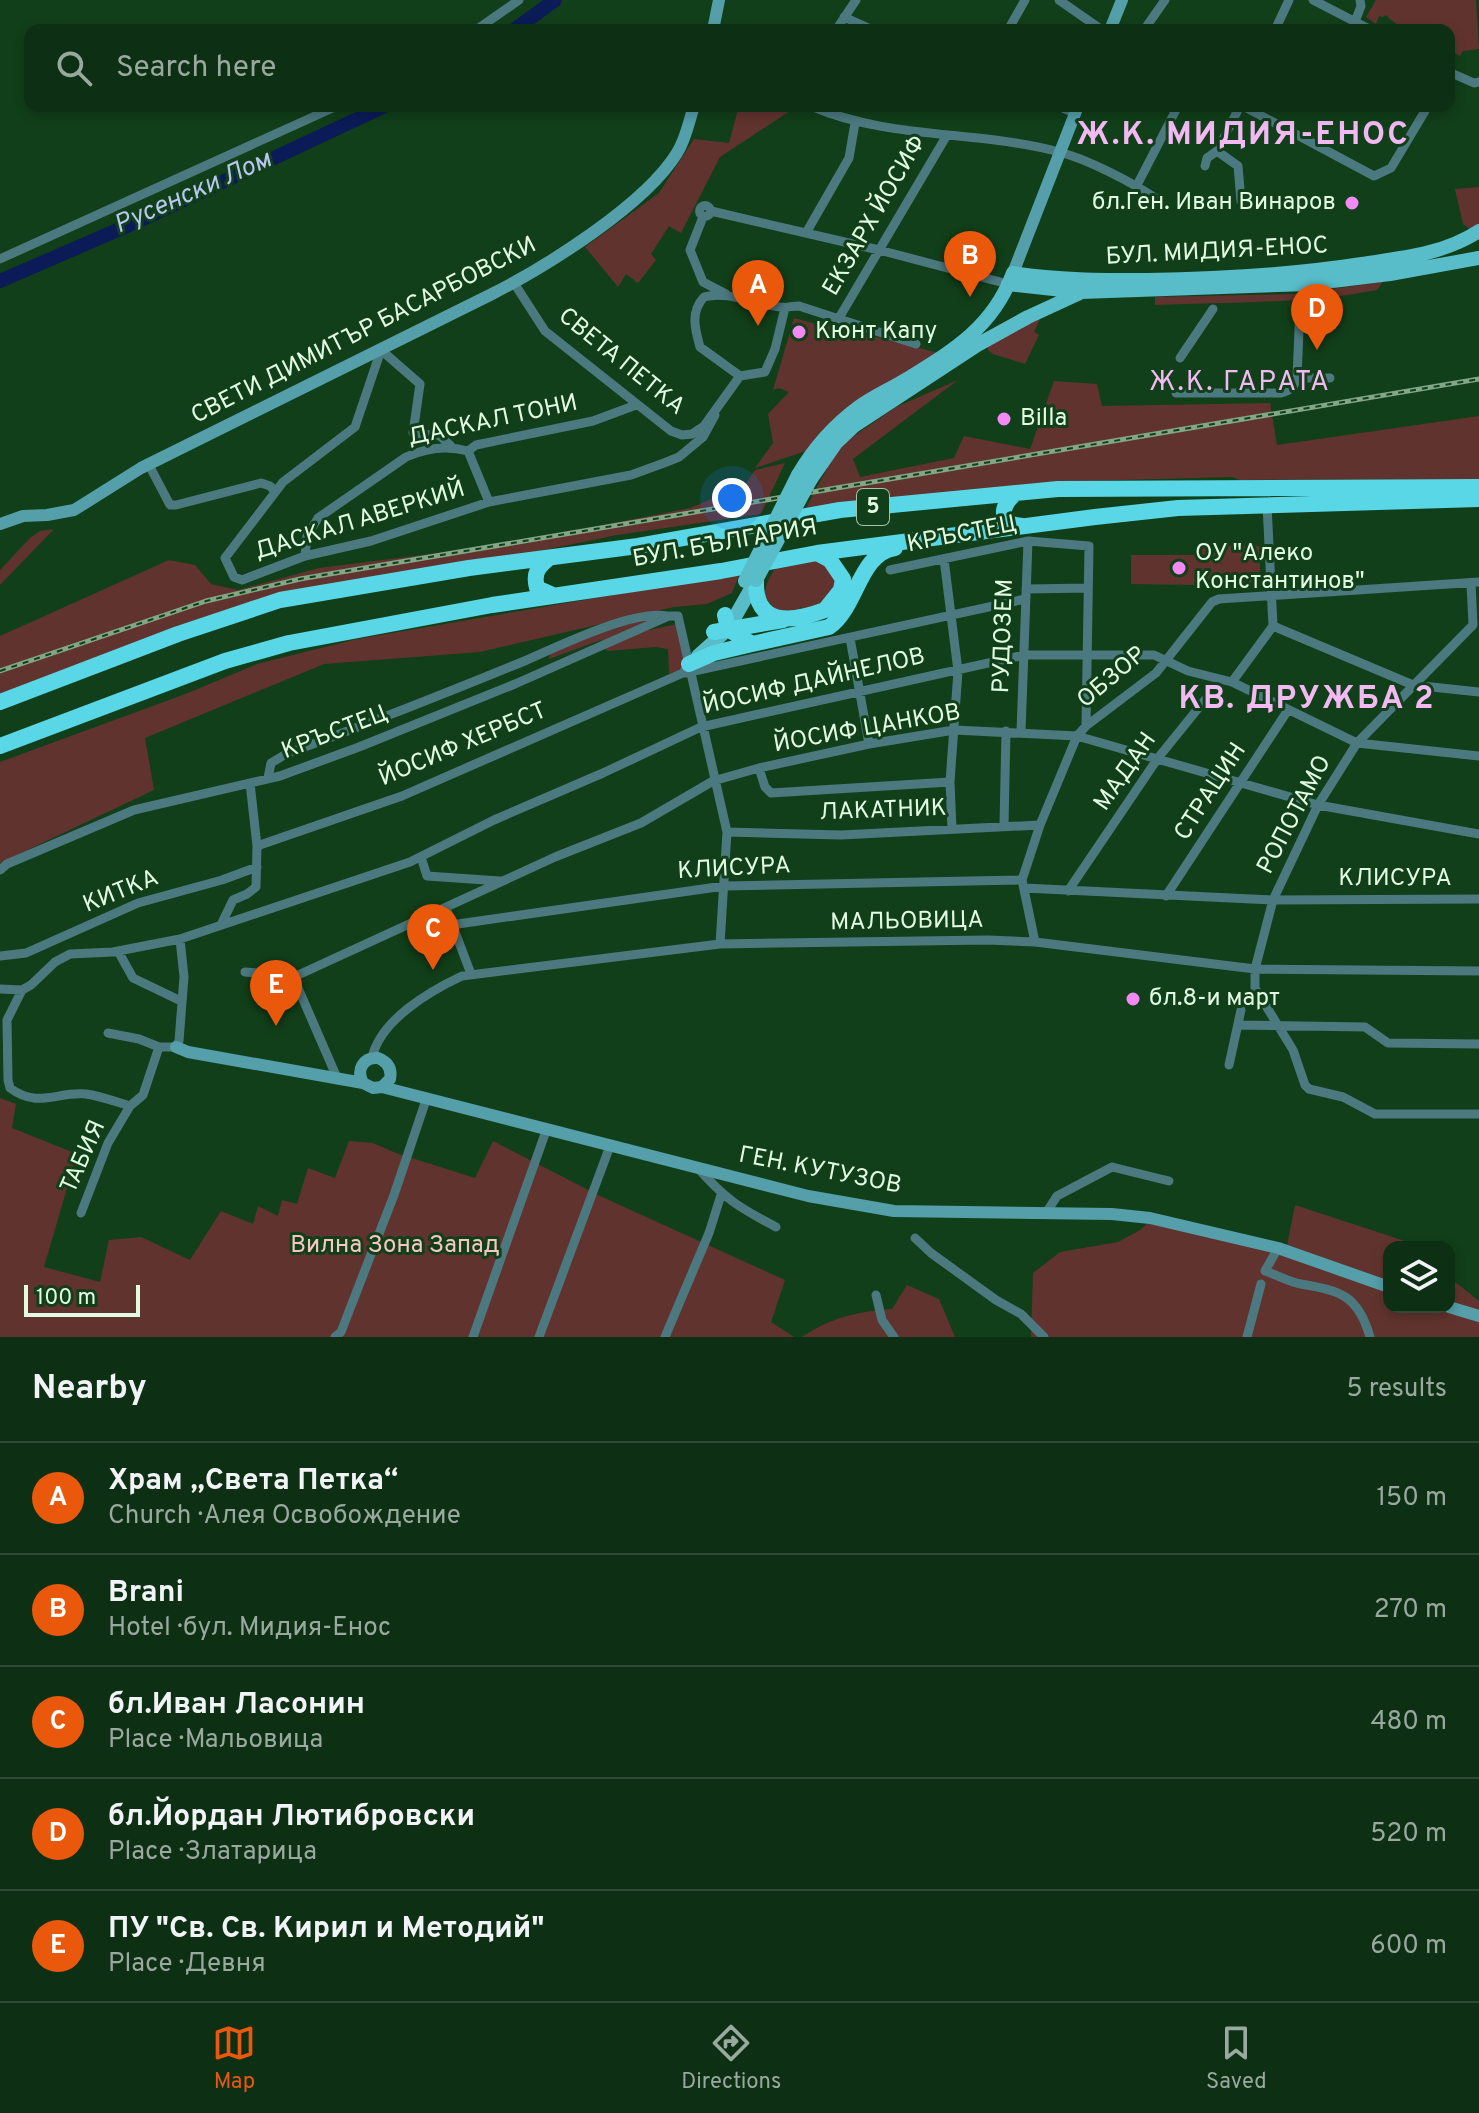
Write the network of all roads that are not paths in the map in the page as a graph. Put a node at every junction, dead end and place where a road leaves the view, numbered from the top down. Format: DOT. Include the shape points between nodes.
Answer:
graph roads {
  1 [pos="519,0"];
  2 [pos="719,0"];
  3 [pos="856,0"];
  4 [pos="1025,0"];
  5 [pos="1059,0"];
  6 [pos="1122,0"];
  7 [pos="1165,0"];
  8 [pos="1289,0"];
  9 [pos="1313,0"];
  10 [pos="1362,2"];
  11 [pos="844,17"];
  12 [pos="1355,22"];
  13 [pos="485,24"];
  14 [pos="714,24"];
  15 [pos="840,24"];
  16 [pos="860,24"];
  17 [pos="1011,24"];
  18 [pos="1093,24"];
  19 [pos="1112,24"];
  20 [pos="1148,24"];
  21 [pos="1278,24"];
  22 [pos="1359,24"];
  23 [pos="1455,75"];
  24 [pos="1479,82"];
  25 [pos="324,112"];
  26 [pos="692,112"];
  27 [pos="827,112"];
  28 [pos="835,112"];
  29 [pos="1075,112"];
  30 [pos="1175,112"];
  31 [pos="1238,112"];
  32 [pos="1252,112"];
  33 [pos="1424,112"];
  34 [pos="837,116"];
  35 [pos="855,123"];
  36 [pos="947,135"];
  37 [pos="1217,151"];
  38 [pos="1061,152"];
  39 [pos="1205,166"];
  40 [pos="1136,187"];
  41 [pos="1158,200"];
  42 [pos="1241,201"];
  43 [pos="806,233"];
  44 [pos="1475,234"];
  45 [pos="879,250"];
  46 [pos="1479,258"];
  47 [pos="0,259"];
  48 [pos="1419,270"];
  49 [pos="1010,278"];
  50 [pos="514,283"];
  51 [pos="1081,292"];
  52 [pos="729,296"];
  53 [pos="1300,306"];
  54 [pos="785,308"];
  55 [pos="1213,309"];
  56 [pos="839,318"];
  57 [pos="916,344"];
  58 [pos="381,350"];
  59 [pos="1180,358"];
  60 [pos="740,376"];
  61 [pos="1330,378"];
  62 [pos="1296,382"];
  63 [pos="1176,393"];
  64 [pos="636,405"];
  65 [pos="715,415"];
  66 [pos="451,446"];
  67 [pos="468,451"];
  68 [pos="149,465"];
  69 [pos="804,477"];
  70 [pos="1479,487"];
  71 [pos="275,491"];
  72 [pos="1016,493"];
  73 [pos="989,495"];
  74 [pos="1479,499"];
  75 [pos="489,502"];
  76 [pos="1267,505"];
  77 [pos="0,524"];
  78 [pos="993,530"];
  79 [pos="963,533"];
  80 [pos="1025,534"];
  81 [pos="817,553"];
  82 [pos="305,556"];
  83 [pos="549,558"];
  84 [pos="944,559"];
  85 [pos="525,562"];
  86 [pos="890,570"];
  87 [pos="751,580"];
  88 [pos="1475,583"];
  89 [pos="1088,588"];
  90 [pos="1026,594"];
  91 [pos="557,596"];
  92 [pos="1271,597"];
  93 [pos="514,602"];
  94 [pos="674,616"];
  95 [pos="950,616"];
  96 [pos="793,618"];
  97 [pos="722,626"];
  98 [pos="1273,626"];
  99 [pos="1476,626"];
  100 [pos="850,638"];
  101 [pos="752,644"];
  102 [pos="1024,655"];
  103 [pos="1087,655"];
  104 [pos="1165,660"];
  105 [pos="687,670"];
  106 [pos="958,671"];
  107 [pos="1221,680"];
  108 [pos="1232,682"];
  109 [pos="1413,685"];
  110 [pos="859,691"];
  111 [pos="1479,692"];
  112 [pos="0,702"];
  113 [pos="1288,710"];
  114 [pos="1086,726"];
  115 [pos="701,727"];
  116 [pos="954,730"];
  117 [pos="1006,731"];
  118 [pos="1021,732"];
  119 [pos="1077,736"];
  120 [pos="1357,743"];
  121 [pos="869,744"];
  122 [pos="1,745"];
  123 [pos="1479,756"];
  124 [pos="1158,758"];
  125 [pos="759,768"];
  126 [pos="268,778"];
  127 [pos="713,781"];
  128 [pos="950,782"];
  129 [pos="250,783"];
  130 [pos="1241,784"];
  131 [pos="1318,805"];
  132 [pos="1004,825"];
  133 [pos="1040,825"];
  134 [pos="952,829"];
  135 [pos="727,832"];
  136 [pos="1479,834"];
  137 [pos="257,846"];
  138 [pos="421,857"];
  139 [pos="257,867"];
  140 [pos="0,870"];
  141 [pos="502,881"];
  142 [pos="1023,884"];
  143 [pos="724,886"];
  144 [pos="1068,891"];
  145 [pos="1166,896"];
  146 [pos="1479,899"];
  147 [pos="1273,900"];
  148 [pos="446,908"];
  149 [pos="221,925"];
  150 [pos="451,925"];
  151 [pos="180,939"];
  152 [pos="1035,942"];
  153 [pos="720,944"];
  154 [pos="118,951"];
  155 [pos="0,956"];
  156 [pos="1255,969"];
  157 [pos="1479,971"];
  158 [pos="245,972"];
  159 [pos="471,974"];
  160 [pos="296,976"];
  161 [pos="0,989"];
  162 [pos="22,990"];
  163 [pos="181,1001"];
  164 [pos="1241,1010"];
  165 [pos="1238,1025"];
  166 [pos="1279,1027"];
  167 [pos="108,1033"];
  168 [pos="1479,1044"];
  169 [pos="159,1047"];
  170 [pos="176,1047"];
  171 [pos="372,1058"];
  172 [pos="1229,1065"];
  173 [pos="338,1080"];
  174 [pos="363,1083"];
  175 [pos="382,1087"];
  176 [pos="426,1100"];
  177 [pos="130,1106"];
  178 [pos="1479,1114"];
  179 [pos="546,1131"];
  180 [pos="610,1146"];
  181 [pos="697,1167"];
  182 [pos="1169,1181"];
  183 [pos="721,1195"];
  184 [pos="81,1213"];
  185 [pos="1046,1213"];
  186 [pos="776,1227"];
  187 [pos="915,1238"];
  188 [pos="1278,1248"];
  189 [pos="1261,1284"];
  190 [pos="1383,1285"];
  191 [pos="876,1295"];
  192 [pos="1455,1309"];
  193 [pos="1479,1316"];
  194 [pos="335,1337"];
  195 [pos="473,1337"];
  196 [pos="539,1337"];
  197 [pos="665,1337"];
  198 [pos="894,1337"];
  199 [pos="1044,1337"];
  200 [pos="1247,1337"];
  201 [pos="1370,1337"];
  1 -- 13 [label="street"];
  2 -- 14 [label="street"];
  3 -- 11 [label="street"];
  4 -- 17 [label="street"];
  5 -- 18 [label="street"];
  6 -- 19 [label="street"];
  7 -- 20 [label="street"];
  8 -- 21 [label="street"];
  9 -- 12 [label="street"];
  10 -- 12 [label="street"];
  11 -- 15 [label="street"];
  11 -- 16 [label="street"];
  12 -- 22 [label="street"];
  23 -- 24 [label="street"];
  25 -- 47 [label="street"];
  26 -- 50 [label="street, СВЕТИ ДИМИТЪР БАСАРБОВСКИ" via="678,151 664,171 614,215"];
  27 -- 34 [label="street"];
  28 -- 34 [label="street"];
  29 -- 38 [label="street"];
  30 -- 40 [label="street"];
  31 -- 37 [label="street"];
  32 -- 33 [label="street" via="1374,176 1391,168"];
  34 -- 35 [label="street"];
  35 -- 36 [label="street"];
  35 -- 43 [label="street" via="849,158"];
  36 -- 38 [label="street"];
  36 -- 45 [label="street, ЕКЗАРХ ЙОСИФ"];
  37 -- 39 [label="street"];
  37 -- 42 [label="street" via="1238,166"];
  38 -- 40 [label="street"];
  38 -- 49 [label="street"];
  40 -- 41 [label="street"];
  43 -- 45 [label="street, БУЛ. МИДИЯ-ЕНОС"];
  43 -- 52 [label="street, БУЛ. МИДИЯ-ЕНОС" via="707,214 690,250 703,282"];
  44 -- 48 [label="main road" via="1464,254"];
  44 -- 49 [label="main road, БУЛ. МИДИЯ-ЕНОС" via="1428,253 1285,274"];
  45 -- 49 [label="street, БУЛ. МИДИЯ-ЕНОС"];
  45 -- 56 [label="street, ЕКЗАРХ ЙОСИФ"];
  46 -- 48 [label="main road, БУЛ. МИДИЯ-ЕНОС"];
  48 -- 51 [label="main road, БУЛ. МИДИЯ-ЕНОС" via="1308,284"];
  49 -- 51 [label="main road, БУЛ. МИДИЯ-ЕНОС"];
  49 -- 69 [label="main road, БУЛ. МИДИЯ-ЕНОС" via="979,329 837,424 810,456"];
  50 -- 58 [label="street, СВЕТИ ДИМИТЪР БАСАРБОВСКИ"];
  50 -- 64 [label="street, СВЕТА ПЕТКА" via="545,331"];
  51 -- 69 [label="main road, БУЛ. МИДИЯ-ЕНОС" via="979,344 854,426"];
  52 -- 54 [label="street"];
  52 -- 60 [label="street" via="704,297 696,307 695,329 700,347"];
  53 -- 62 [label="street"];
  54 -- 56 [label="street" via="799,306"];
  54 -- 60 [label="street" via="765,372"];
  55 -- 59 [label="street"];
  56 -- 57 [label="street"];
  58 -- 66 [label="street" via="420,384 413,433 440,436"];
  58 -- 68 [label="street, СВЕТИ ДИМИТЪР БАСАРБОВСКИ"];
  58 -- 71 [label="street, ДАСКАЛ АВЕРКИЙ" via="355,427"];
  60 -- 65 [label="street, СВЕТА ПЕТКА"];
  61 -- 62 [label="street"];
  62 -- 63 [label="street" via="1281,393"];
  64 -- 65 [label="street, СВЕТА ПЕТКА" via="682,435 697,432"];
  64 -- 67 [label="street, ДАСКАЛ ТОНИ" via="593,421"];
  65 -- 75 [label="street, ДАСКАЛ АВЕРКИЙ" via="703,437 664,463 631,475"];
  66 -- 67 [label="street, ДАСКАЛ ТОНИ"];
  66 -- 82 [label="street, ДАСКАЛ ТОНИ" via="406,457 318,518 307,536"];
  67 -- 75 [label="street"];
  68 -- 71 [label="street" via="170,505 261,483"];
  68 -- 77 [label="street, СВЕТИ ДИМИТЪР БАСАРБОВСКИ" via="74,510"];
  69 -- 87 [label="main road, БУЛ. МИДИЯ-ЕНОС, bridge"];
  70 -- 72 [label="highway, БУЛ. БЪЛГАРИЯ / 5"];
  71 -- 82 [label="street, ДАСКАЛ АВЕРКИЙ" via="231,547 227,567 242,580"];
  72 -- 73 [label="highway, БУЛ. БЪЛГАРИЯ / 5"];
  72 -- 80 [label="highway" via="1004,515"];
  73 -- 78 [label="highway" via="999,506"];
  73 -- 83 [label="highway, БУЛ. БЪЛГАРИЯ / 5" via="840,510"];
  74 -- 76 [label="highway, БУЛ. БЪЛГАРИЯ / 5"];
  75 -- 82 [label="street, ДАСКАЛ АВЕРКИЙ" via="371,541"];
  76 -- 80 [label="highway, БУЛ. БЪЛГАРИЯ / 5" via="1178,508"];
  76 -- 92 [label="street"];
  78 -- 79 [label="highway, БУЛ. БЪЛГАРИЯ / 5"];
  78 -- 80 [label="highway, БУЛ. БЪЛГАРИЯ / 5"];
  79 -- 81 [label="highway, БУЛ. БЪЛГАРИЯ / 5"];
  79 -- 101 [label="highway" via="886,549 866,570 839,620 829,627"];
  80 -- 84 [label="street, КРЪСТЕЦ"];
  80 -- 89 [label="street, КРЪСТЕЦ" via="1089,546"];
  80 -- 90 [label="street, РУДОЗЕМ"];
  81 -- 91 [label="highway, БУЛ. БЪЛГАРИЯ / 5"];
  81 -- 96 [label="highway" via="837,567 841,590 825,610"];
  83 -- 85 [label="highway, БУЛ. БЪЛГАРИЯ / 5"];
  83 -- 91 [label="highway" via="538,567 534,580 537,588"];
  84 -- 86 [label="street, КРЪСТЕЦ"];
  84 -- 95 [label="street"];
  85 -- 93 [label="highway" via="531,578"];
  85 -- 112 [label="highway, БУЛ. БЪЛГАРИЯ / 5" via="280,600"];
  87 -- 96 [label="highway" via="767,613"];
  87 -- 97 [label="main road, БУЛ. МИДИЯ-ЕНОС"];
  88 -- 92 [label="street, ОБЗОР"];
  88 -- 99 [label="street, РОПОТАМО"];
  89 -- 90 [label="street, ЙОСИФ ХЕРБСТ"];
  89 -- 103 [label="street"];
  90 -- 95 [label="street, ЙОСИФ ХЕРБСТ"];
  90 -- 102 [label="street, РУДОЗЕМ"];
  91 -- 93 [label="highway, БУЛ. БЪЛГАРИЯ / 5"];
  92 -- 98 [label="street"];
  92 -- 104 [label="street, ОБЗОР" via="1215,600"];
  93 -- 122 [label="highway, БУЛ. БЪЛГАРИЯ / 5" via="361,628 238,657"];
  94 -- 105 [label="street"];
  94 -- 126 [label="street, КРЪСТЕЦ" via="359,747"];
  94 -- 126 [label="street" via="657,614 589,633 286,754 271,763"];
  95 -- 100 [label="street, ЙОСИФ ХЕРБСТ"];
  95 -- 106 [label="street"];
  96 -- 97 [label="highway"];
  97 -- 101 [label="highway"];
  97 -- 105 [label="main road, БУЛ. МИДИЯ-ЕНОС"];
  98 -- 108 [label="street"];
  98 -- 109 [label="street"];
  99 -- 109 [label="street, РОПОТАМО"];
  100 -- 105 [label="street, ЙОСИФ ХЕРБСТ"];
  100 -- 110 [label="street"];
  101 -- 105 [label="highway" via="714,653"];
  102 -- 103 [label="street, ЙОСИФ ДАЙНЕЛОВ"];
  102 -- 106 [label="street, ЙОСИФ ДАЙНЕЛОВ"];
  102 -- 118 [label="street, РУДОЗЕМ"];
  103 -- 104 [label="street, ЙОСИФ ДАЙНЕЛОВ" via="1154,655"];
  103 -- 114 [label="street"];
  104 -- 107 [label="street, ЙОСИФ ДАЙНЕЛОВ"];
  104 -- 114 [label="street, ОБЗОР" via="1154,675"];
  105 -- 115 [label="street"];
  105 -- 137 [label="street, ЙОСИФ ХЕРБСТ" via="402,796"];
  106 -- 110 [label="street, ЙОСИФ ДАЙНЕЛОВ"];
  106 -- 116 [label="street"];
  107 -- 108 [label="street, ЙОСИФ ДАЙНЕЛОВ"];
  107 -- 124 [label="street, МАДАН"];
  108 -- 113 [label="street, ЙОСИФ ДАЙНЕЛОВ"];
  109 -- 111 [label="street"];
  109 -- 120 [label="street, РОПОТАМО"];
  110 -- 115 [label="street, ЙОСИФ ДАЙНЕЛОВ"];
  110 -- 121 [label="street"];
  113 -- 120 [label="street, ЙОСИФ ДАЙНЕЛОВ"];
  113 -- 130 [label="street, СТРАЦИН"];
  114 -- 119 [label="street, ОБЗОР"];
  115 -- 127 [label="street"];
  115 -- 138 [label="street, ЙОСИФ ДАЙНЕЛОВ"];
  116 -- 117 [label="street, ЙОСИФ ЦАНКОВ"];
  116 -- 121 [label="street, ЙОСИФ ЦАНКОВ"];
  116 -- 128 [label="street"];
  117 -- 118 [label="street, ЙОСИФ ЦАНКОВ"];
  117 -- 132 [label="street"];
  118 -- 119 [label="street, ЙОСИФ ЦАНКОВ"];
  119 -- 124 [label="street, ЙОСИФ ЦАНКОВ"];
  119 -- 133 [label="street, ОБЗОР"];
  120 -- 123 [label="street, ЙОСИФ ДАЙНЕЛОВ"];
  120 -- 131 [label="street, РОПОТАМО"];
  121 -- 125 [label="street, ЙОСИФ ЦАНКОВ"];
  124 -- 130 [label="street, ЙОСИФ ЦАНКОВ"];
  124 -- 144 [label="street, МАДАН"];
  125 -- 127 [label="street, ЙОСИФ ЦАНКОВ"];
  125 -- 128 [label="street" via="771,793"];
  126 -- 129 [label="street, КРЪСТЕЦ"];
  127 -- 135 [label="street"];
  127 -- 141 [label="street, ЙОСИФ ЦАНКОВ" via="641,823"];
  128 -- 134 [label="street"];
  129 -- 137 [label="street"];
  129 -- 140 [label="street, КРЪСТЕЦ" via="134,810"];
  130 -- 131 [label="street, ЙОСИФ ЦАНКОВ"];
  130 -- 145 [label="street, СТРАЦИН"];
  131 -- 136 [label="street, ЙОСИФ ЦАНКОВ"];
  131 -- 147 [label="street, РОПОТАМО"];
  132 -- 133 [label="street, ЛАКАТНИК"];
  132 -- 134 [label="street, ЛАКАТНИК"];
  133 -- 142 [label="street, ОБЗОР"];
  134 -- 135 [label="street, ЛАКАТНИК" via="841,835"];
  135 -- 143 [label="street"];
  137 -- 139 [label="street"];
  138 -- 141 [label="street" via="427,876"];
  138 -- 149 [label="street, ЙОСИФ ДАЙНЕЛОВ"];
  139 -- 149 [label="street" via="256,887 233,900"];
  139 -- 155 [label="street, КИТКА" via="138,903 26,953"];
  141 -- 148 [label="street, ЙОСИФ ЦАНКОВ"];
  142 -- 143 [label="street, КЛИСУРА"];
  142 -- 144 [label="street, КЛИСУРА"];
  142 -- 152 [label="street, ОБЗОР"];
  143 -- 150 [label="street, КЛИСУРА"];
  143 -- 153 [label="street"];
  144 -- 145 [label="street, КЛИСУРА"];
  145 -- 147 [label="street, КЛИСУРА"];
  146 -- 147 [label="street, КЛИСУРА"];
  147 -- 156 [label="street, РОПОТАМО"];
  148 -- 150 [label="street"];
  148 -- 160 [label="street, ЙОСИФ ЦАНКОВ"];
  149 -- 151 [label="street, ЙОСИФ ДАЙНЕЛОВ"];
  150 -- 159 [label="street"];
  151 -- 154 [label="street, ЙОСИФ ДАЙНЕЛОВ"];
  151 -- 163 [label="street"];
  152 -- 153 [label="street, МАЛЬОВИЦА"];
  152 -- 156 [label="street, МАЛЬОВИЦА"];
  153 -- 159 [label="street, МАЛЬОВИЦА"];
  154 -- 162 [label="street, ЙОСИФ ДАЙНЕЛОВ" via="63,957"];
  154 -- 163 [label="street" via="133,978"];
  156 -- 157 [label="street, МАЛЬОВИЦА"];
  156 -- 166 [label="street" via="1258,995"];
  158 -- 160 [label="street"];
  159 -- 171 [label="street, МАЛЬОВИЦА" via="449,982 398,1019 375,1045"];
  160 -- 173 [label="street"];
  161 -- 162 [label="street"];
  162 -- 177 [label="street, ТАБИЯ" via="7,1020 10,1088 46,1100 85,1094"];
  163 -- 170 [label="street"];
  164 -- 165 [label="street"];
  165 -- 166 [label="street"];
  165 -- 172 [label="street"];
  166 -- 168 [label="street" via="1365,1027 1388,1043"];
  166 -- 178 [label="street" via="1305,1085 1315,1092 1343,1097 1375,1114"];
  167 -- 169 [label="street"];
  169 -- 170 [label="street"];
  169 -- 177 [label="street" via="143,1095"];
  170 -- 173 [label="street, ГЕН. КУТУЗОВ"];
  171 -- 174 [label="street" via="362,1065"];
  171 -- 175 [label="street" via="390,1068 390,1079"];
  173 -- 174 [label="street, ГЕН. КУТУЗОВ"];
  174 -- 175 [label="street, ГЕН. КУТУЗОВ"];
  175 -- 176 [label="street, ГЕН. КУТУЗОВ"];
  176 -- 179 [label="street, ГЕН. КУТУЗОВ"];
  176 -- 194 [label="street" via="394,1195"];
  177 -- 184 [label="street, ТАБИЯ" via="108,1143"];
  179 -- 180 [label="street, ГЕН. КУТУЗОВ"];
  179 -- 195 [label="street"];
  180 -- 181 [label="street, ГЕН. КУТУЗОВ"];
  180 -- 196 [label="street"];
  181 -- 183 [label="street"];
  181 -- 185 [label="street, ГЕН. КУТУЗОВ" via="808,1196 894,1211"];
  182 -- 185 [label="street" via="1112,1167 1057,1196"];
  183 -- 186 [label="street"];
  183 -- 197 [label="street"];
  185 -- 188 [label="street, ГЕН. КУТУЗОВ" via="1150,1218"];
  187 -- 199 [label="street" via="1021,1314"];
  188 -- 190 [label="street, ГЕН. КУТУЗОВ"];
  188 -- 201 [label="street" via="1265,1271 1350,1298"];
  189 -- 200 [label="street"];
  191 -- 198 [label="street" via="882,1320"];
  192 -- 193 [label="street"];
}
